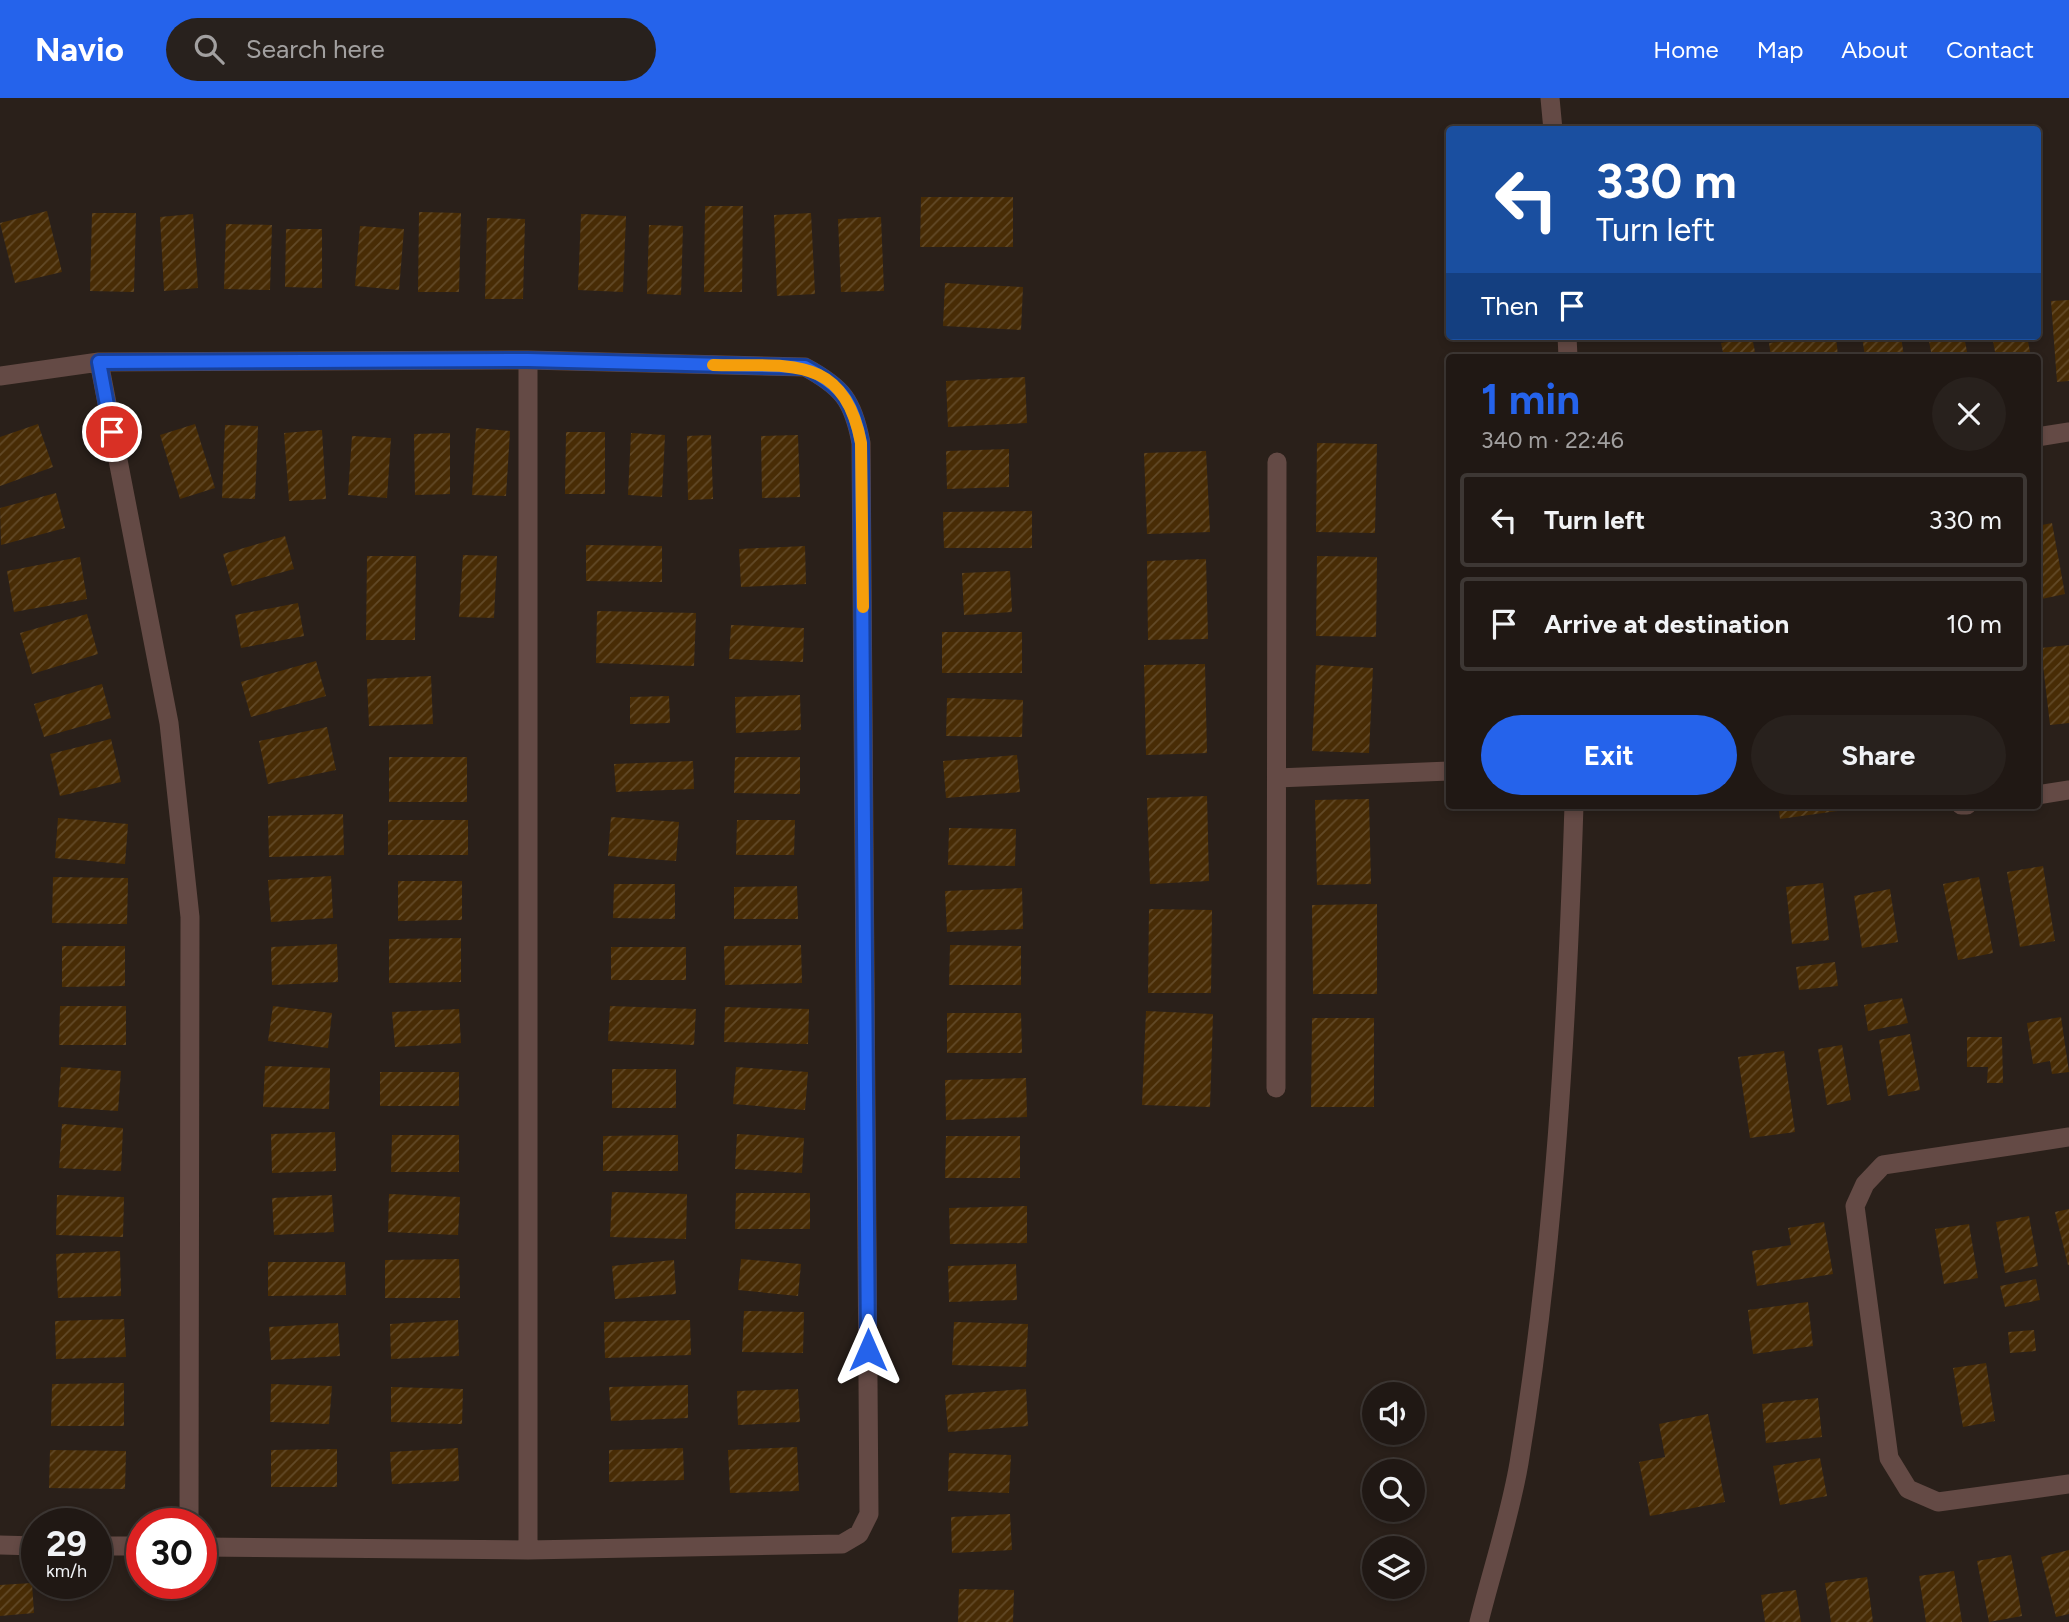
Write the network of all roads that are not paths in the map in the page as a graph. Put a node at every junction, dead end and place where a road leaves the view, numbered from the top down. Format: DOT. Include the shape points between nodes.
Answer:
graph roads {
  1 [pos="1550,98"];
  2 [pos="1553,126"];
  3 [pos="528,360"];
  4 [pos="99,362"];
  5 [pos="0,376"];
  6 [pos="2069,432"];
  7 [pos="2041,436"];
  8 [pos="1277,462"];
  9 [pos="1446,771"];
  10 [pos="1277,778"];
  11 [pos="2069,790"];
  12 [pos="2041,794"];
  13 [pos="1574,809"];
  14 [pos="1276,1088"];
  15 [pos="2069,1137"];
  16 [pos="2069,1484"];
  17 [pos="189,1508"];
  18 [pos="0,1545"];
  19 [pos="21,1546"];
  20 [pos="217,1547"];
  21 [pos="528,1550"];
  22 [pos="1479,1622"];
  1 -- 2 [label="street"];
  3 -- 4 [label="street"];
  3 -- 21 [label="street"];
  3 -- 21 [label="street" via="805,367 834,383 856,416 861,443 866,776 869,1514 859,1534 842,1544"];
  4 -- 5 [label="street"];
  4 -- 17 [label="street" via="169,723 190,917"];
  6 -- 7 [label="street"];
  8 -- 10 [label="street"];
  9 -- 10 [label="street"];
  10 -- 14 [label="street"];
  11 -- 12 [label="street"];
  13 -- 22 [label="street" via="1568,988 1551,1228 1518,1465"];
  15 -- 16 [label="street" via="1883,1165 1865,1184 1855,1206 1889,1458 1908,1489 1938,1502"];
  18 -- 19 [label="street"];
  20 -- 21 [label="street"];
}
